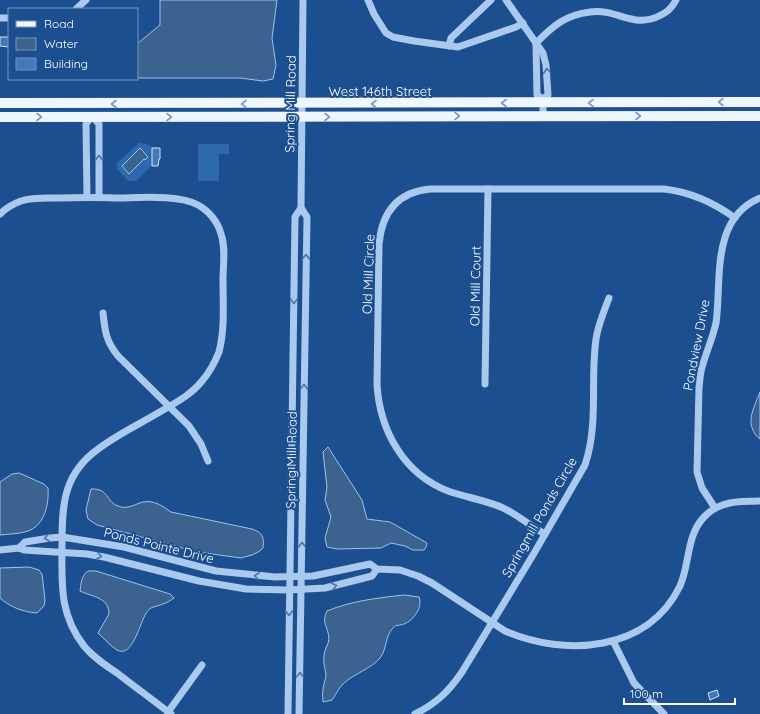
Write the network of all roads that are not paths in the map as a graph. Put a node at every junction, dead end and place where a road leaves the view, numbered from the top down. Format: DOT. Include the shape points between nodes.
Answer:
graph roads {
  1 [pos="86,0"];
  2 [pos="303,0"];
  3 [pos="368,0"];
  4 [pos="491,0"];
  5 [pos="506,0"];
  6 [pos="676,0"];
  7 [pos="77,8"];
  8 [pos="523,23"];
  9 [pos="536,43"];
  10 [pos="449,46"];
  11 [pos="543,101"];
  12 [pos="760,102"];
  13 [pos="0,103"];
  14 [pos="92,104"];
  15 [pos="302,104"];
  16 [pos="92,116"];
  17 [pos="543,116"];
  18 [pos="760,116"];
  19 [pos="0,117"];
  20 [pos="302,117"];
  21 [pos="488,189"];
  22 [pos="93,197"];
  23 [pos="760,198"];
  24 [pos="301,208"];
  25 [pos="0,214"];
  26 [pos="735,218"];
  27 [pos="609,298"];
  28 [pos="103,313"];
  29 [pos="485,384"];
  30 [pos="170,406"];
  31 [pos="208,461"];
  32 [pos="760,501"];
  33 [pos="714,508"];
  34 [pos="545,534"];
  35 [pos="62,537"];
  36 [pos="19,548"];
  37 [pos="0,550"];
  38 [pos="62,552"];
  39 [pos="377,569"];
  40 [pos="296,577"];
  41 [pos="295,590"];
  42 [pos="492,623"];
  43 [pos="613,642"];
  44 [pos="202,665"];
  45 [pos="169,713"];
  46 [pos="288,714"];
  47 [pos="299,714"];
  48 [pos="415,714"];
  49 [pos="664,714"];
  1 -- 7 [label="street"];
  2 -- 15 [label="street, Spring Mill Road"];
  3 -- 10 [label="street" via="386,33 393,37"];
  4 -- 10 [label="street" via="451,38"];
  5 -- 8 [label="street"];
  6 -- 9 [label="street" via="664,14 647,21 632,20 603,11 573,15 560,21"];
  8 -- 9 [label="street"];
  8 -- 10 [label="street" via="464,46"];
  9 -- 11 [label="street" via="538,95"];
  12 -- 11 [label="main road, West 146th Street, one-way"];
  11 -- 15 [label="main road, West 146th Street, one-way"];
  11 -- 17 [label="street"];
  13 -- 14 [label="main road, West 146th Street"];
  15 -- 14 [label="main road, West 146th Street, one-way"];
  14 -- 16 [label="street"];
  15 -- 20 [label="street, Spring Mill Road"];
  19 -- 16 [label="main road, West 146th Street, one-way"];
  16 -- 20 [label="main road, West 146th Street, one-way"];
  16 -- 22 [label="street" via="86,124"];
  22 -- 16 [label="street, one-way" via="99,124"];
  17 -- 18 [label="main road, West 146th Street, one-way"];
  20 -- 17 [label="main road, West 146th Street, one-way"];
  20 -- 24 [label="street, Spring Mill Road"];
  21 -- 26 [label="street, Old Mill Circle" via="673,190 706,200"];
  21 -- 29 [label="street, Old Mill Court"];
  21 -- 34 [label="street, Old Mill Circle" via="416,191 395,204 382,222 379,244 378,398 381,415 392,442 422,476 448,490 508,510"];
  22 -- 25 [label="street" via="23,200 12,204"];
  22 -- 30 [label="street" via="175,198 191,202 214,218 221,233 224,251 219,351 202,381"];
  23 -- 26 [label="street, Pondview Drive"];
  40 -- 24 [label="street, Spring Mill Road, one-way" via="307,217"];
  24 -- 40 [label="street, Spring Mill Road, one-way" via="295,216"];
  26 -- 33 [label="street, Pondview Drive" via="722,243 716,323 702,365 699,388 697,472 702,488"];
  27 -- 34 [label="street, Springmill Ponds Circle" via="596,339 593,432 589,452 580,476"];
  28 -- 30 [label="street" via="108,342 112,349"];
  30 -- 31 [label="street" via="194,431"];
  30 -- 35 [label="street" via="107,443 81,465 71,480 64,498"];
  32 -- 33 [label="street" via="730,502"];
  33 -- 43 [label="street, Ponds Pointe Drive" via="703,518 695,531 684,574 671,601 658,617 645,627"];
  34 -- 42 [label="street, Springmill Ponds Circle"];
  35 -- 36 [label="street, Ponds Pointe Drive, one-way" via="25,542"];
  35 -- 38 [label="street"];
  40 -- 35 [label="street, Ponds Pointe Drive, one-way" via="260,577 216,571 124,547"];
  36 -- 37 [label="street, Ponds Pointe Drive"];
  36 -- 38 [label="street, Ponds Pointe Drive"];
  38 -- 41 [label="street, Ponds Pointe Drive, one-way" via="104,557 221,586"];
  38 -- 45 [label="street" via="64,608 75,633 97,659"];
  39 -- 40 [label="street, Ponds Pointe Drive" via="370,564"];
  41 -- 39 [label="street, Ponds Pointe Drive, one-way" via="325,588 372,576"];
  39 -- 42 [label="street, Ponds Pointe Drive" via="400,570 418,576"];
  40 -- 41 [label="street, Spring Mill Road"];
  40 -- 41 [label="street, Spring Mill Road"];
  41 -- 46 [label="street, Spring Mill Road, one-way"];
  47 -- 41 [label="street, Spring Mill Road, one-way"];
  42 -- 43 [label="street, Ponds Pointe Drive" via="515,635 544,643 585,645"];
  42 -- 48 [label="street, Springmill Ponds Circle" via="452,687"];
  43 -- 49 [label="street" via="634,684"];
  44 -- 45 [label="street"];
}
